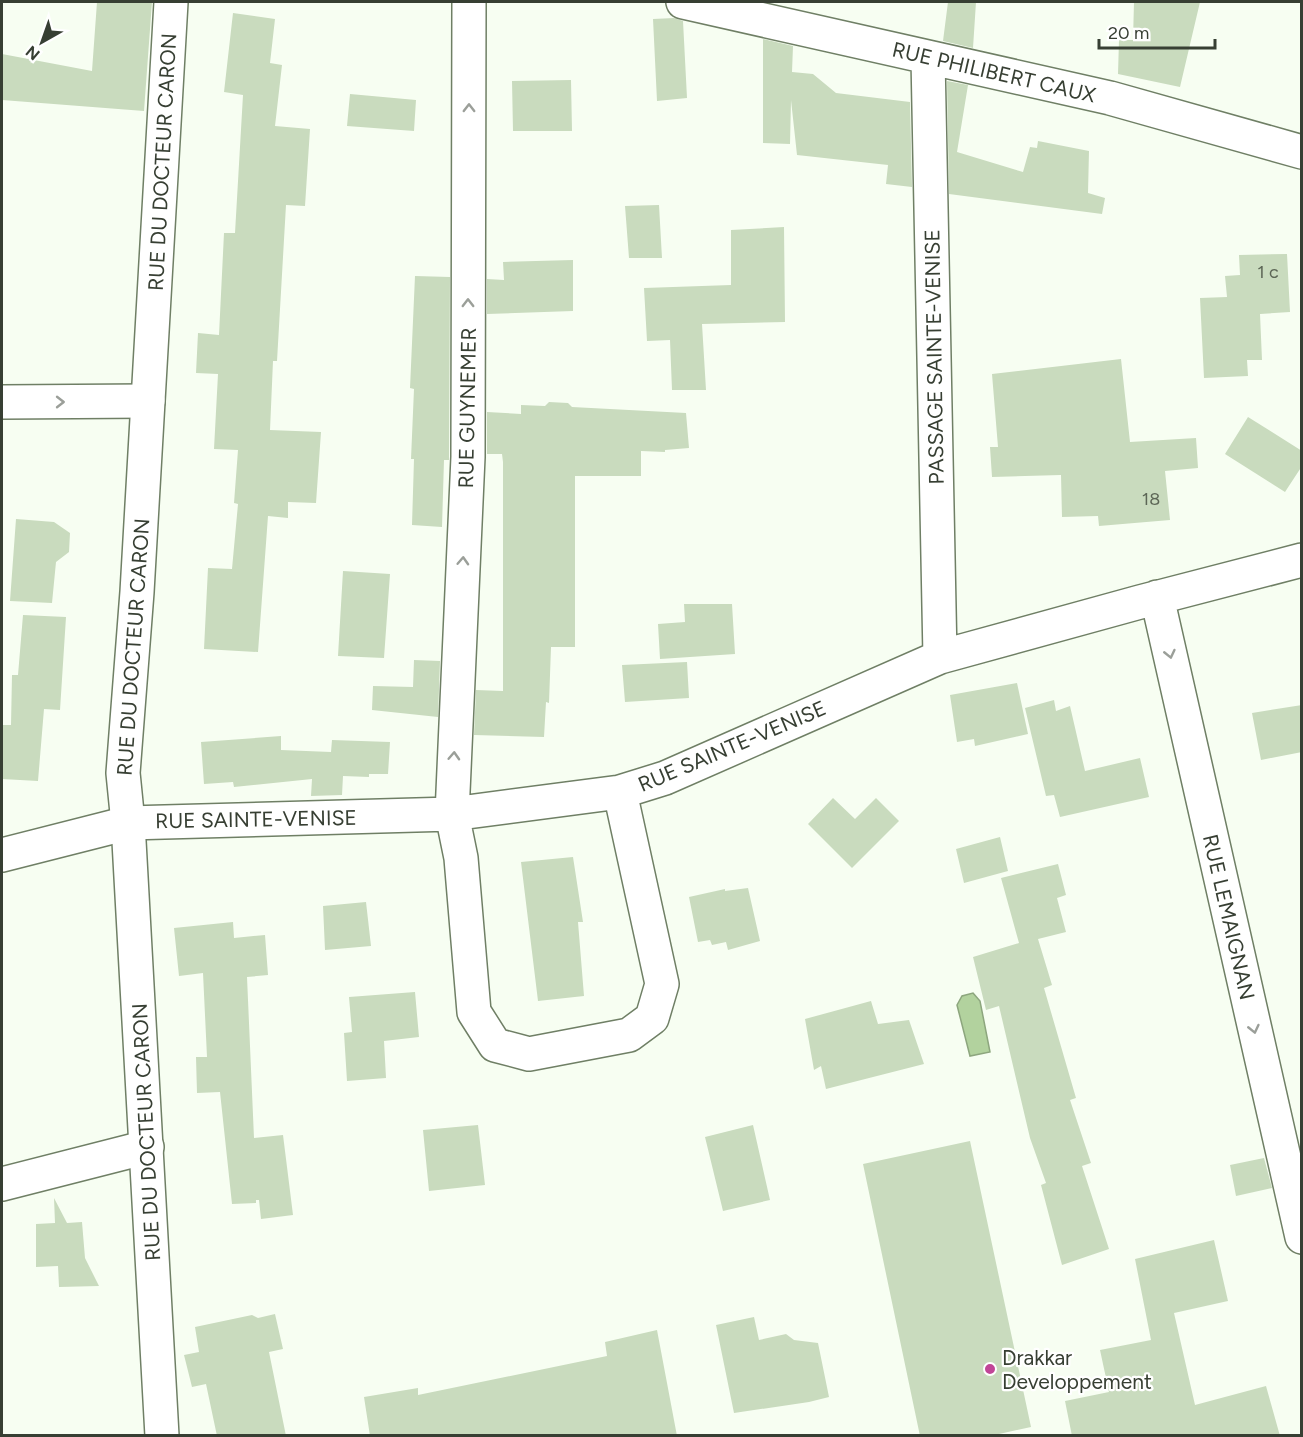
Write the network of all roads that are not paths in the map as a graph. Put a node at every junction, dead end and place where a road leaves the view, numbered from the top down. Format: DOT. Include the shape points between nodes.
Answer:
graph roads {
  1 [pos="171,2"];
  2 [pos="469,2"];
  3 [pos="683,2"];
  4 [pos="928,58"];
  5 [pos="1302,152"];
  6 [pos="148,401"];
  7 [pos="2,402"];
  8 [pos="1302,560"];
  9 [pos="1157,597"];
  10 [pos="940,657"];
  11 [pos="621,792"];
  12 [pos="452,814"];
  13 [pos="128,823"];
  14 [pos="2,855"];
  15 [pos="147,1147"];
  16 [pos="2,1184"];
  17 [pos="1302,1237"];
  18 [pos="162,1436"];
  1 -- 6 [label="street, RUE DU DOCTEUR CARON"];
  12 -- 2 [label="street, RUE GUYNEMER, one-way" via="468,457"];
  3 -- 4 [label="street, RUE PHILIBERT CAUX"];
  4 -- 5 [label="street, RUE PHILIBERT CAUX" via="1110,98"];
  4 -- 10 [label="street, PASSAGE SAINTE-VENISE"];
  7 -- 6 [label="street, one-way"];
  6 -- 13 [label="street, RUE DU DOCTEUR CARON" via="123,773"];
  8 -- 9 [label="street, RUE SAINTE-VENISE"];
  9 -- 10 [label="street, RUE SAINTE-VENISE"];
  9 -- 17 [label="street, RUE LEMAIGNAN, one-way"];
  10 -- 11 [label="street, RUE SAINTE-VENISE" via="665,778"];
  11 -- 12 [label="street, RUE SAINTE-VENISE"];
  11 -- 12 [label="street, RUE GUYNEMER" via="662,984 652,1018 629,1035 529,1054 495,1045 474,1012 461,858"];
  12 -- 13 [label="street, RUE SAINTE-VENISE"];
  13 -- 14 [label="street, RUE SAINTE-VENISE"];
  13 -- 15 [label="street, RUE DU DOCTEUR CARON"];
  15 -- 16 [label="street"];
  15 -- 18 [label="street, RUE DU DOCTEUR CARON"];
}
